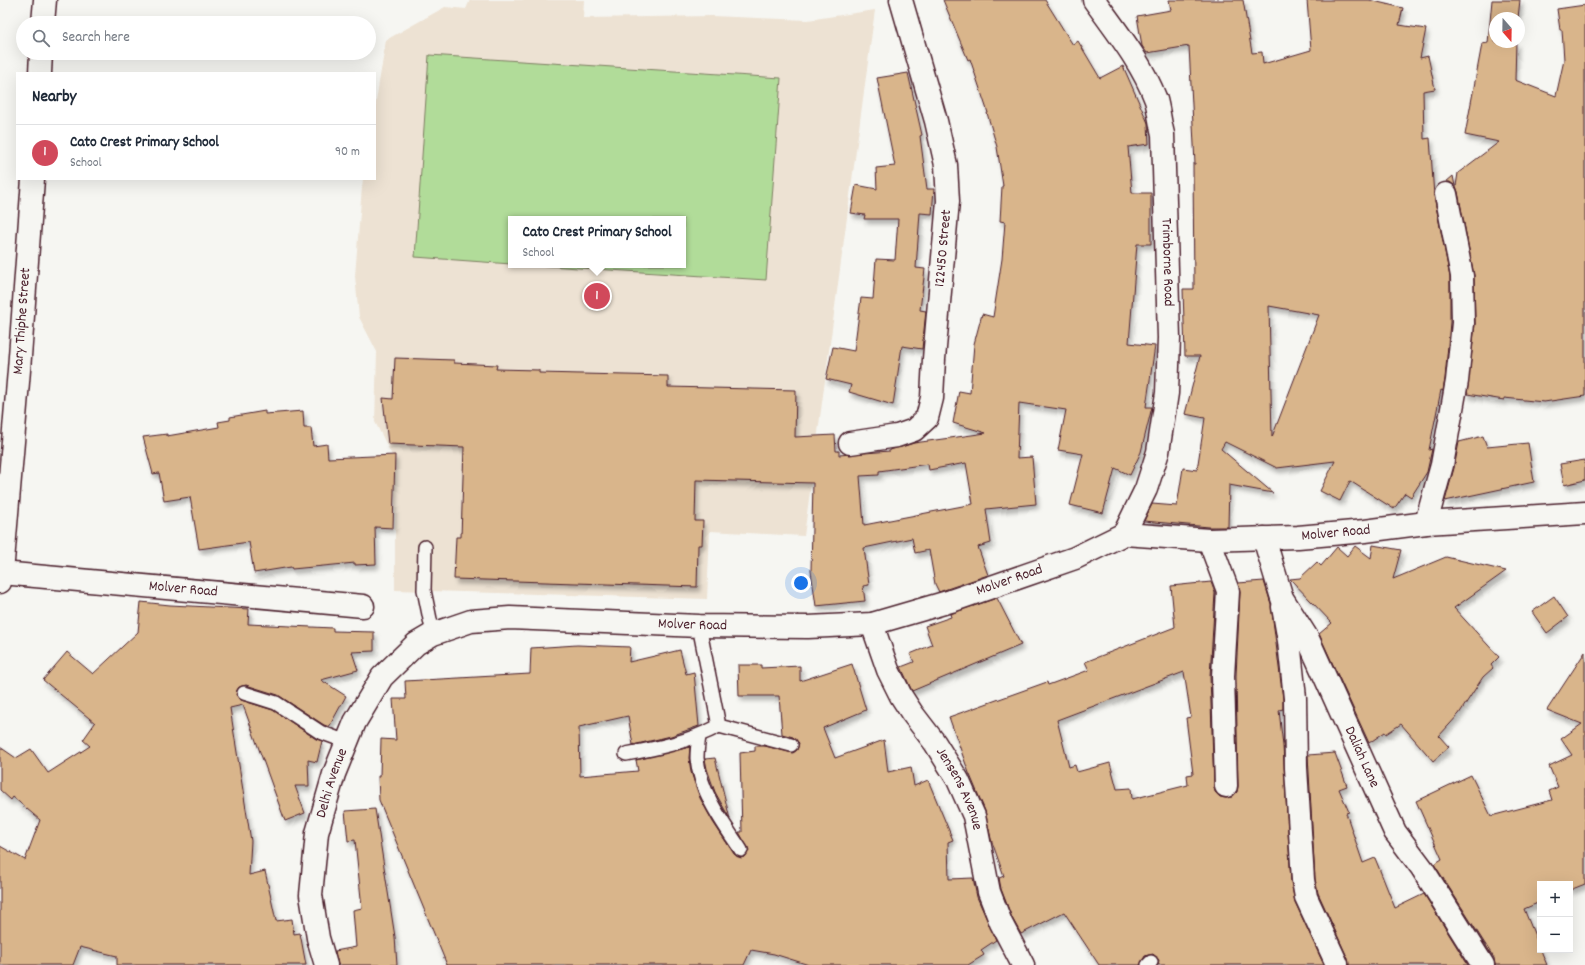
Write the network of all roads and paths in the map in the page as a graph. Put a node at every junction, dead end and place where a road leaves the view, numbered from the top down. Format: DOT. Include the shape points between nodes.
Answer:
graph roads {
  1 [pos="45,0"];
  2 [pos="901,0"];
  3 [pos="1094,0"];
  4 [pos="44,16"];
  5 [pos="41,60"];
  6 [pos="40,72"];
  7 [pos="33,180"];
  8 [pos="1446,194"];
  9 [pos="850,443"];
  10 [pos="1585,513"];
  11 [pos="1426,523"];
  12 [pos="1124,534"];
  13 [pos="1264,538"];
  14 [pos="1210,540"];
  15 [pos="425,547"];
  16 [pos="1,577"];
  17 [pos="1282,598"];
  18 [pos="363,606"];
  19 [pos="872,624"];
  20 [pos="699,626"];
  21 [pos="433,634"];
  22 [pos="244,694"];
  23 [pos="719,726"];
  24 [pos="698,736"];
  25 [pos="347,742"];
  26 [pos="791,744"];
  27 [pos="626,754"];
  28 [pos="1226,786"];
  29 [pos="741,850"];
  30 [pos="1337,964"];
  31 [pos="326,965"];
  32 [pos="1023,965"];
  33 [pos="1483,965"];
  1 -- 4 [label="street"];
  2 -- 9 [label="street, 122450 Street" via="946,165 948,201 932,398 927,418 914,430 897,436"];
  3 -- 12 [label="street, Trimborne Road" via="1144,73 1156,102 1163,134 1169,338 1167,393 1158,452 1146,489"];
  5 -- 6 [label="street"];
  7 -- 16 [label="street, Mary Thiphe Street"];
  8 -- 11 [label="street" via="1462,276 1463,323 1442,465"];
  10 -- 11 [label="street, Molver Road"];
  11 -- 13 [label="street, Molver Road" via="1365,532"];
  12 -- 14 [label="street, Molver Road"];
  12 -- 19 [label="street, Molver Road" via="1075,558 951,601"];
  13 -- 14 [label="street, Molver Road"];
  13 -- 17 [label="street, Daliah Lane"];
  14 -- 28 [label="street" via="1228,591 1223,676"];
  15 -- 21 [label="lane" via="424,590"];
  16 -- 18 [label="street, Molver Road"];
  17 -- 30 [label="street" via="1295,698 1296,768 1303,880 1306,897"];
  17 -- 33 [label="street, Daliah Lane" via="1308,639 1395,832 1422,868"];
  19 -- 20 [label="street, Molver Road" via="808,627"];
  19 -- 32 [label="street, Jensens Avenue" via="888,670 901,696 958,780 974,816 990,892 1000,924"];
  20 -- 21 [label="street, Molver Road" via="510,618 471,621"];
  20 -- 23 [label="lane"];
  21 -- 25 [label="street, Delhi Avenue" via="416,644 382,677 355,722"];
  22 -- 25 [label="lane" via="276,703 320,732"];
  23 -- 24 [label="lane"];
  23 -- 26 [label="lane"];
  24 -- 27 [label="lane" via="670,746"];
  24 -- 29 [label="lane" via="697,758 710,799"];
  25 -- 31 [label="street, Delhi Avenue" via="334,774 317,833 311,895 318,938"];
}
